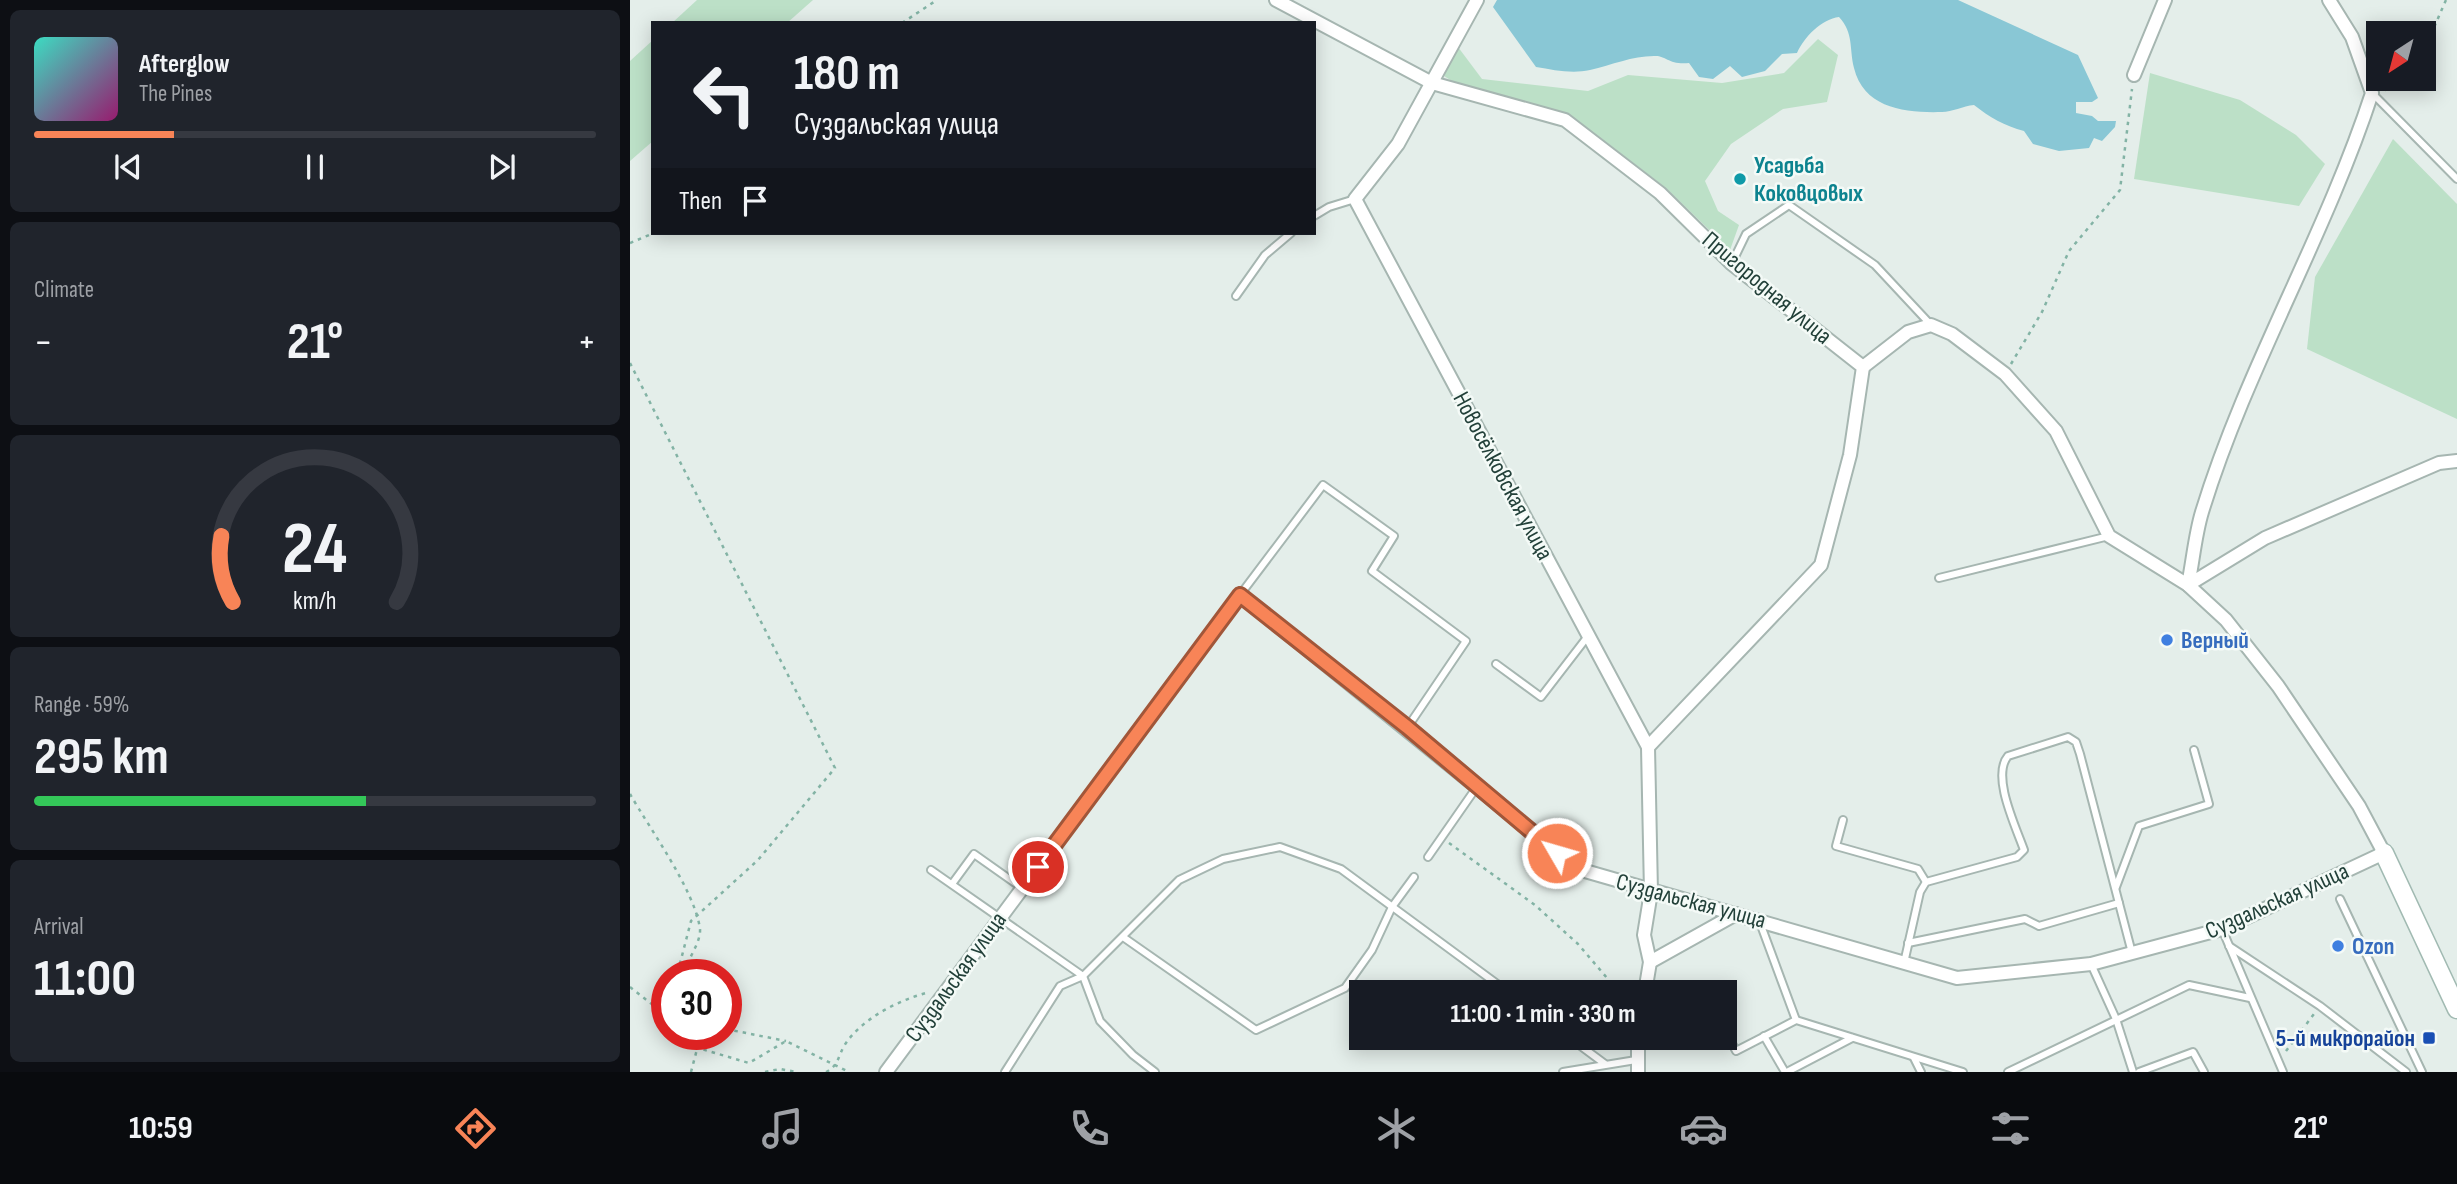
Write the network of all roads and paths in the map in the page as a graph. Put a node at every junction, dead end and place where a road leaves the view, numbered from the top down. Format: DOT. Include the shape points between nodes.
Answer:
graph roads {
  1 [pos="937,0"];
  2 [pos="1276,0"];
  3 [pos="1477,0"];
  4 [pos="2165,0"];
  5 [pos="2329,0"];
  6 [pos="2446,0"];
  7 [pos="905,21"];
  8 [pos="1315,21"];
  9 [pos="1316,21"];
  10 [pos="2436,23"];
  11 [pos="2134,75"];
  12 [pos="1432,83"];
  13 [pos="2380,91"];
  14 [pos="2372,93"];
  15 [pos="2457,179"];
  16 [pos="1355,200"];
  17 [pos="1316,215"];
  18 [pos="651,234"];
  19 [pos="1289,235"];
  20 [pos="630,243"];
  21 [pos="1732,264"];
  22 [pos="1236,296"];
  23 [pos="1931,325"];
  24 [pos="630,363"];
  25 [pos="1863,367"];
  26 [pos="2005,374"];
  27 [pos="2457,461"];
  28 [pos="2109,536"];
  29 [pos="1939,578"];
  30 [pos="2188,586"];
  31 [pos="1240,595"];
  32 [pos="1588,636"];
  33 [pos="1496,664"];
  34 [pos="1407,727"];
  35 [pos="1648,747"];
  36 [pos="2194,750"];
  37 [pos="1476,788"];
  38 [pos="630,794"];
  39 [pos="1843,820"];
  40 [pos="1441,838"];
  41 [pos="2385,853"];
  42 [pos="1428,857"];
  43 [pos="931,870"];
  44 [pos="1414,877"];
  45 [pos="1926,882"];
  46 [pos="952,884"];
  47 [pos="1022,888"];
  48 [pos="2115,888"];
  49 [pos="1651,892"];
  50 [pos="2340,899"];
  51 [pos="2119,903"];
  52 [pos="1392,907"];
  53 [pos="1736,914"];
  54 [pos="696,916"];
  55 [pos="1000,918"];
  56 [pos="1759,920"];
  57 [pos="2222,929"];
  58 [pos="1124,937"];
  59 [pos="1908,943"];
  60 [pos="2229,946"];
  61 [pos="2132,953"];
  62 [pos="681,959"];
  63 [pos="687,959"];
  64 [pos="1650,962"];
  65 [pos="1904,962"];
  66 [pos="2091,964"];
  67 [pos="1083,976"];
  68 [pos="1492,980"];
  69 [pos="1609,980"];
  70 [pos="1647,980"];
  71 [pos="630,987"];
  72 [pos="946,991"];
  73 [pos="2250,998"];
  74 [pos="651,1004"];
  75 [pos="2320,1006"];
  76 [pos="2457,1009"];
  77 [pos="2116,1019"];
  78 [pos="1796,1020"];
  79 [pos="742,1032"];
  80 [pos="1764,1036"];
  81 [pos="1852,1038"];
  82 [pos="786,1041"];
  83 [pos="697,1050"];
  84 [pos="705,1050"];
  85 [pos="1586,1050"];
  86 [pos="1735,1050"];
  87 [pos="1914,1058"];
  88 [pos="1605,1064"];
  89 [pos="836,1065"];
  90 [pos="1637,1066"];
  91 [pos="2281,1067"];
  92 [pos="888,1071"];
  93 [pos="691,1072"];
  94 [pos="765,1072"];
  95 [pos="797,1072"];
  96 [pos="826,1072"];
  97 [pos="849,1072"];
  98 [pos="1005,1072"];
  99 [pos="1155,1072"];
  100 [pos="1568,1072"];
  101 [pos="1786,1072"];
  102 [pos="1921,1072"];
  103 [pos="1963,1072"];
  104 [pos="2008,1072"];
  105 [pos="2133,1072"];
  106 [pos="2139,1072"];
  107 [pos="2204,1072"];
  108 [pos="2273,1072"];
  109 [pos="2406,1072"];
  110 [pos="2422,1072"];
  1 -- 7 [label="path"];
  2 -- 8 [label="street, Пригородная улица"];
  3 -- 12 [label="street"];
  4 -- 11 [label="street"];
  5 -- 14 [label="street" via="2352,37"];
  6 -- 10 [label="path"];
  9 -- 12 [label="street, Пригородная улица"];
  11 -- 26 [label="path" via="2120,190 2069,251 2042,312"];
  12 -- 16 [label="street" via="1398,144"];
  12 -- 21 [label="street, Пригородная улица" via="1566,120 1660,193"];
  13 -- 14 [label="path"];
  14 -- 15 [label="lane"];
  14 -- 30 [label="street" via="2304,266 2233,423 2201,514"];
  16 -- 17 [label="lane"];
  16 -- 32 [label="street, Новосёлковская улица"];
  18 -- 20 [label="path"];
  19 -- 22 [label="lane" via="1265,255"];
  21 -- 23 [label="lane" via="1746,234 1789,205 1875,265"];
  21 -- 25 [label="street, Пригородная улица"];
  23 -- 25 [label="street" via="1908,332"];
  23 -- 26 [label="street" via="1952,334"];
  24 -- 54 [label="path" via="835,768 758,860"];
  25 -- 35 [label="street" via="1850,455 1821,565"];
  26 -- 28 [label="street" via="2056,431"];
  27 -- 30 [label="street" via="2439,463 2264,538"];
  28 -- 29 [label="lane"];
  28 -- 30 [label="street"];
  30 -- 41 [label="street" via="2226,620 2278,687 2359,806"];
  31 -- 34 [label="street, Суздальская улица"];
  31 -- 34 [label="lane" via="1323,485 1394,537 1372,571 1466,641"];
  31 -- 47 [label="street, Суздальская улица"];
  32 -- 33 [label="lane" via="1541,697"];
  32 -- 35 [label="street, Новосёлковская улица"];
  34 -- 37 [label="street, Суздальская улица"];
  35 -- 49 [label="street, Новосёлковская улица"];
  36 -- 48 [label="lane" via="2209,804 2139,826"];
  37 -- 40 [label="lane"];
  37 -- 49 [label="street, Суздальская улица" via="1578,869"];
  38 -- 54 [label="path"];
  39 -- 45 [label="lane" via="1836,846 1918,869"];
  40 -- 42 [label="lane"];
  40 -- 69 [label="path" via="1535,905"];
  41 -- 57 [label="street, Суздальская улица"];
  41 -- 76 [label="street"];
  43 -- 46 [label="lane"];
  44 -- 52 [label="lane"];
  45 -- 48 [label="lane" via="2021,854 2024,850 2000,779 2003,761 2068,737 2076,742 2080,754"];
  45 -- 59 [label="lane"];
  46 -- 47 [label="lane" via="974,854"];
  46 -- 55 [label="lane"];
  47 -- 55 [label="street, Суздальская улица"];
  48 -- 51 [label="lane"];
  49 -- 53 [label="street, Суздальская улица"];
  49 -- 64 [label="street, Новосёлковская улица" via="1644,935"];
  50 -- 110 [label="lane"];
  51 -- 59 [label="lane" via="2039,926 2025,919"];
  51 -- 61 [label="lane"];
  52 -- 58 [label="lane" via="1341,869 1280,847 1223,859 1179,880"];
  52 -- 58 [label="lane" via="1373,950 1345,988 1256,1030"];
  52 -- 68 [label="lane"];
  53 -- 56 [label="street, Суздальская улица"];
  53 -- 64 [label="street"];
  54 -- 62 [label="path"];
  54 -- 63 [label="path" via="700,932"];
  55 -- 67 [label="lane"];
  55 -- 72 [label="street, Суздальская улица"];
  56 -- 65 [label="street, Суздальская улица"];
  56 -- 78 [label="lane"];
  57 -- 60 [label="lane"];
  57 -- 61 [label="street, Суздальская улица"];
  58 -- 67 [label="lane"];
  59 -- 65 [label="lane"];
  60 -- 73 [label="lane"];
  60 -- 75 [label="lane"];
  61 -- 66 [label="street, Суздальская улица"];
  64 -- 70 [label="street, Новосёлковская улица"];
  65 -- 66 [label="street, Суздальская улица" via="1957,978"];
  66 -- 77 [label="lane"];
  67 -- 98 [label="lane" via="1060,986"];
  67 -- 99 [label="lane" via="1100,1021"];
  71 -- 74 [label="path"];
  72 -- 89 [label="path" via="925,993 864,1024 845,1045"];
  72 -- 92 [label="street, Суздальская улица"];
  73 -- 77 [label="lane" via="2189,985"];
  73 -- 91 [label="lane"];
  75 -- 91 [label="path"];
  75 -- 109 [label="lane"];
  77 -- 104 [label="lane"];
  77 -- 105 [label="lane"];
  78 -- 80 [label="lane"];
  78 -- 81 [label="lane"];
  79 -- 82 [label="path"];
  80 -- 86 [label="lane"];
  80 -- 101 [label="lane"];
  81 -- 87 [label="lane"];
  81 -- 101 [label="lane"];
  82 -- 84 [label="path" via="749,1063"];
  82 -- 89 [label="path"];
  83 -- 93 [label="path"];
  85 -- 88 [label="lane"];
  87 -- 102 [label="lane"];
  87 -- 103 [label="lane"];
  88 -- 90 [label="lane"];
  88 -- 100 [label="lane"];
  89 -- 96 [label="path"];
  89 -- 97 [label="path"];
  91 -- 108 [label="lane"];
  94 -- 95 [label="path"];
  106 -- 107 [label="lane" via="2193,1052"];
}
